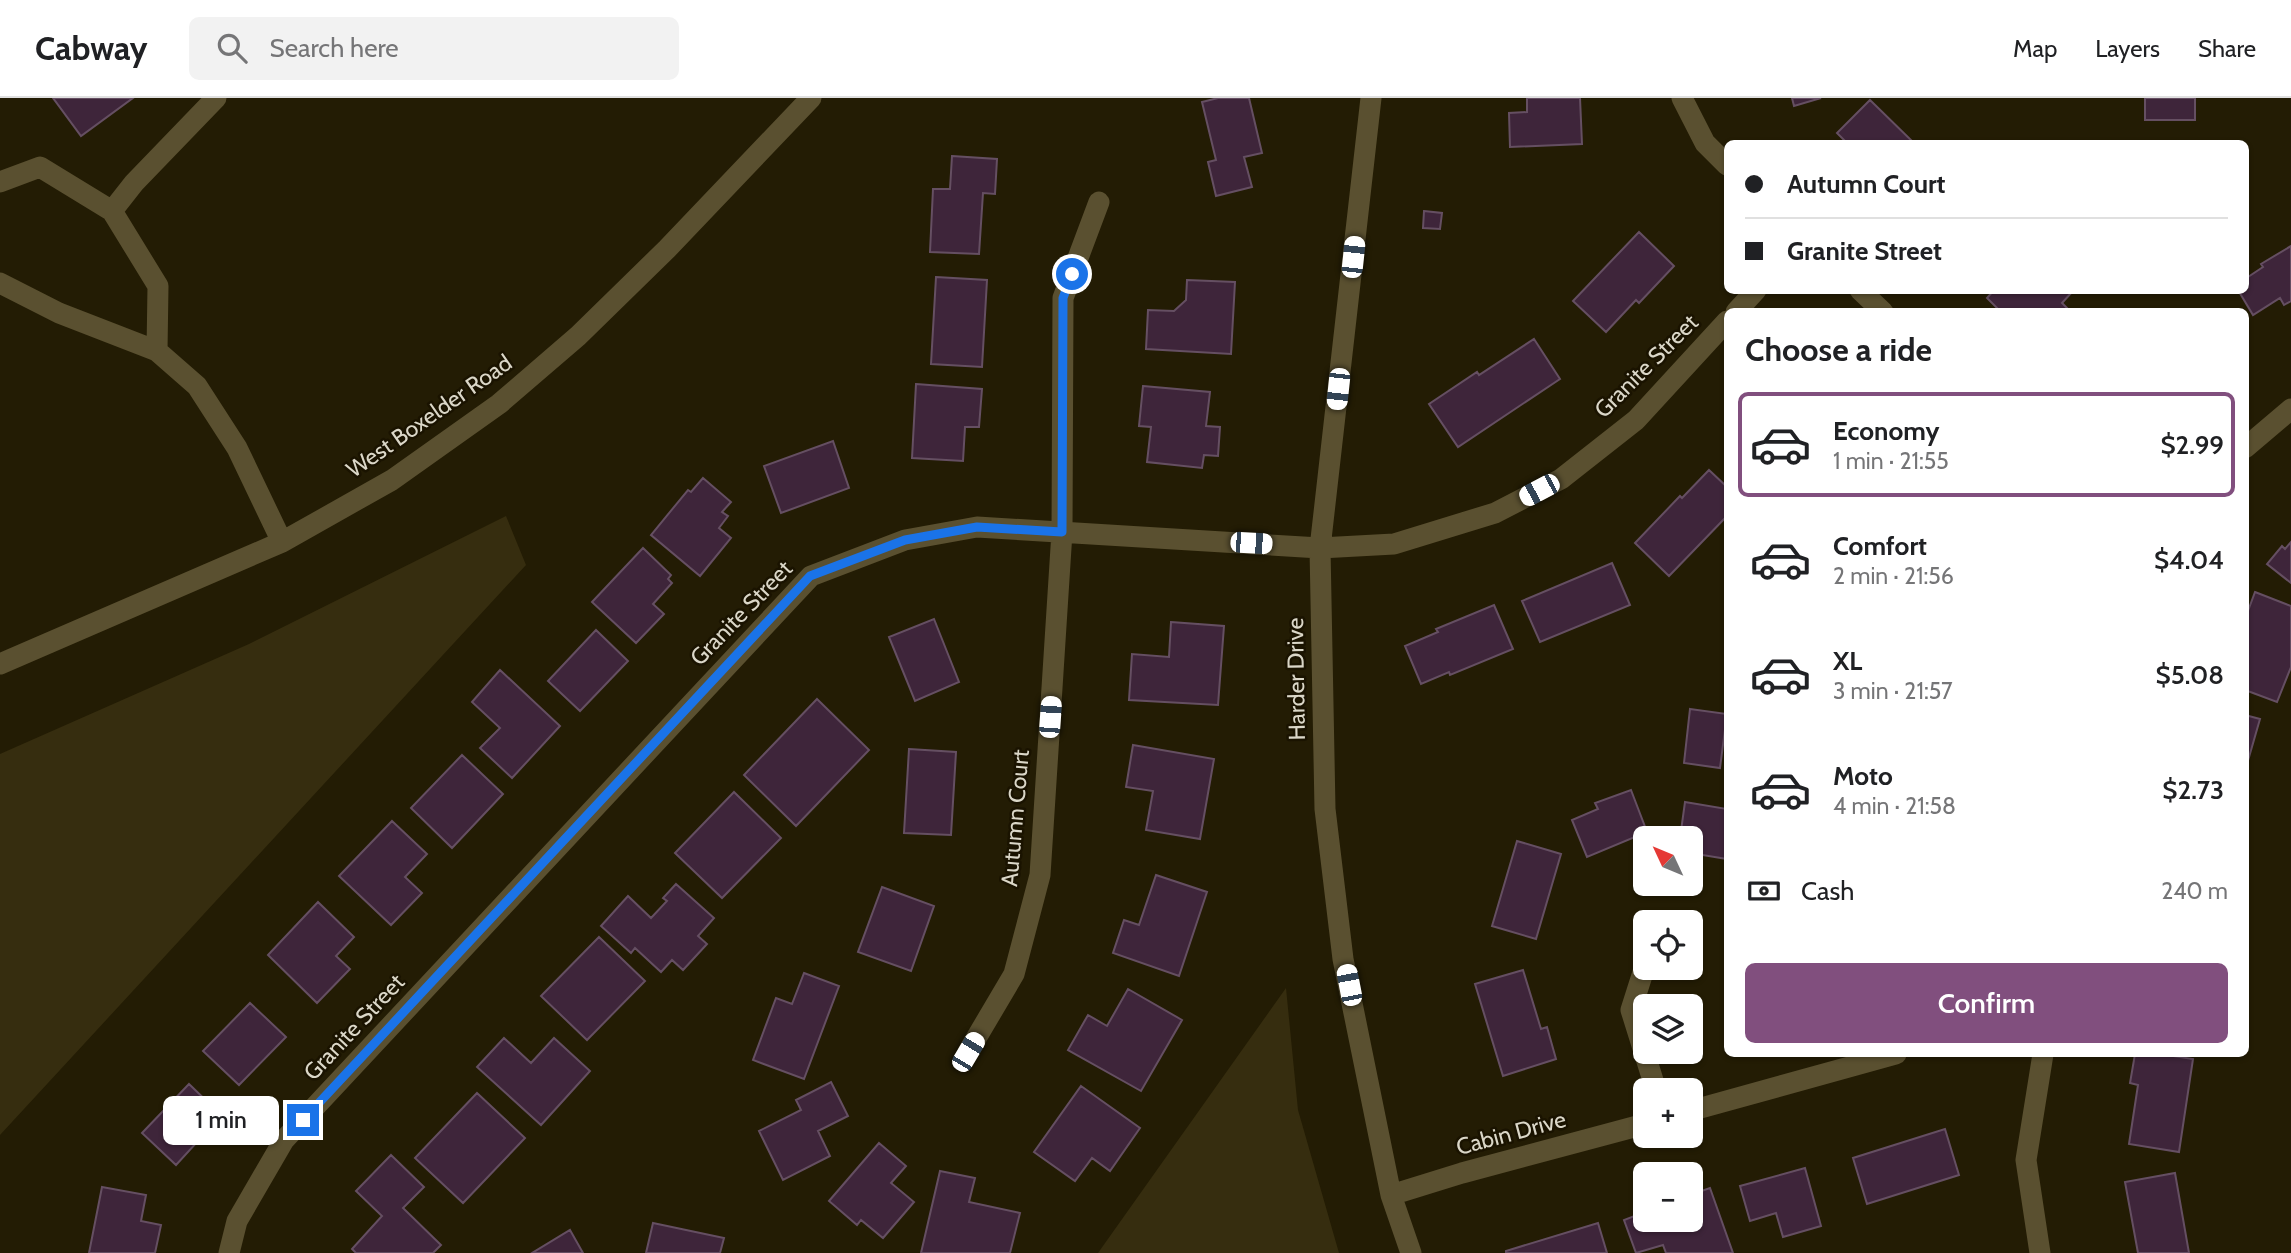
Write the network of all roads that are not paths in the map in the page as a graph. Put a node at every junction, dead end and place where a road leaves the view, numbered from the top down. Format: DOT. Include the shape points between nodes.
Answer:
graph roads {
  1 [pos="216,98"];
  2 [pos="811,98"];
  3 [pos="1371,98"];
  4 [pos="1682,98"];
  5 [pos="1724,162"];
  6 [pos="0,183"];
  7 [pos="1099,202"];
  8 [pos="112,211"];
  9 [pos="0,283"];
  10 [pos="1752,294"];
  11 [pos="1864,294"];
  12 [pos="1740,308"];
  13 [pos="1879,308"];
  14 [pos="1724,324"];
  15 [pos="157,351"];
  16 [pos="2291,409"];
  17 [pos="2249,445"];
  18 [pos="1062,532"];
  19 [pos="282,542"];
  20 [pos="1320,548"];
  21 [pos="0,664"];
  22 [pos="1641,980"];
  23 [pos="968,1052"];
  24 [pos="1885,1057"];
  25 [pos="2043,1057"];
  26 [pos="1652,1078"];
  27 [pos="1703,1107"];
  28 [pos="1633,1127"];
  29 [pos="1391,1195"];
  30 [pos="229,1253"];
  31 [pos="1411,1253"];
  32 [pos="2040,1253"];
  1 -- 8 [label="street"];
  2 -- 19 [label="street, West Boxelder Road" via="667,249 578,336 499,404 392,480"];
  3 -- 20 [label="street, Harder Drive"];
  4 -- 5 [label="street" via="1705,143"];
  6 -- 8 [label="street" via="40,167"];
  7 -- 18 [label="street, Autumn Court" via="1063,298"];
  8 -- 15 [label="street" via="158,286"];
  9 -- 15 [label="street" via="60,313"];
  10 -- 12 [label="street"];
  11 -- 13 [label="street"];
  14 -- 20 [label="street, Granite Street" via="1636,420 1560,479 1495,513 1394,544"];
  15 -- 19 [label="street" via="197,386 237,448"];
  16 -- 17 [label="street"];
  18 -- 20 [label="street, Granite Street"];
  18 -- 23 [label="street, Autumn Court" via="1040,875 1014,974"];
  18 -- 30 [label="street, Granite Street" via="977,527 905,540 810,576 284,1140 237,1221"];
  19 -- 21 [label="street, West Boxelder Road"];
  20 -- 29 [label="street, Harder Drive" via="1325,809 1343,959"];
  22 -- 26 [label="street" via="1631,1010"];
  24 -- 27 [label="street"];
  25 -- 32 [label="street" via="2026,1160"];
  28 -- 29 [label="street, Cabin Drive"];
  29 -- 31 [label="street, Harder Drive"];
}
